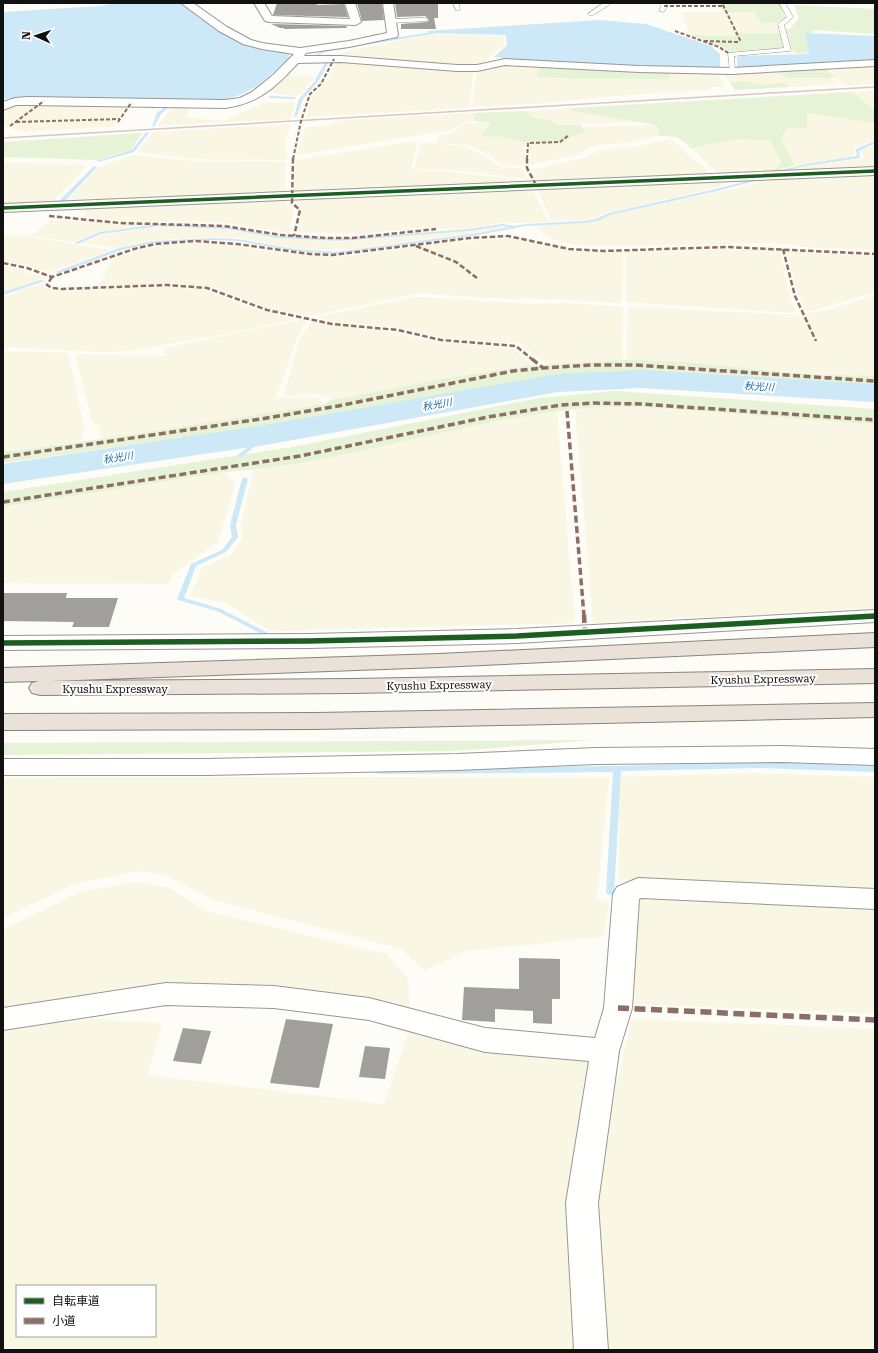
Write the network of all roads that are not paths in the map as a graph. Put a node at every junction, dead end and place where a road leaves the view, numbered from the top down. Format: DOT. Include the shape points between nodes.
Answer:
graph roads {
  1 [pos="186,3"];
  2 [pos="259,3"];
  3 [pos="350,3"];
  4 [pos="388,3"];
  5 [pos="606,3"];
  6 [pos="663,3"];
  7 [pos="782,3"];
  8 [pos="293,9"];
  9 [pos="323,9"];
  10 [pos="662,12"];
  11 [pos="591,14"];
  12 [pos="297,20"];
  13 [pos="425,20"];
  14 [pos="327,21"];
  15 [pos="391,21"];
  16 [pos="298,55"];
  17 [pos="875,63"];
  18 [pos="732,71"];
  19 [pos="3,106"];
  20 [pos="875,171"];
  21 [pos="3,208"];
  22 [pos="875,616"];
  23 [pos="875,640"];
  24 [pos="3,643"];
  25 [pos="3,675"];
  26 [pos="875,676"];
  27 [pos="3,688"];
  28 [pos="875,710"];
  29 [pos="3,722"];
  30 [pos="875,757"];
  31 [pos="3,767"];
  32 [pos="875,899"];
  33 [pos="3,1019"];
  34 [pos="605,1051"];
  35 [pos="591,1350"];
  1 -- 16 [label="street" via="247,42"];
  2 -- 12 [label="street" via="269,19"];
  3 -- 14 [label="street" via="356,22"];
  4 -- 15 [label="street"];
  5 -- 11 [label="lane"];
  6 -- 10 [label="lane"];
  7 -- 18 [label="lane" via="790,18 781,24 788,50 730,54"];
  8 -- 12 [label="street"];
  9 -- 14 [label="street"];
  12 -- 14 [label="street"];
  13 -- 15 [label="lane"];
  15 -- 16 [label="street" via="393,35"];
  16 -- 18 [label="street" via="457,68 477,68 505,62"];
  16 -- 19 [label="street" via="249,99 237,103 28,101"];
  17 -- 18 [label="street"];
  20 -- 21 [label="street"];
  22 -- 24 [label="street" via="517,636 309,641"];
  23 -- 25 [label="highway" via="473,660"];
  26 -- 27 [label="highway, Kyushu Expressway" via="171,689"];
  28 -- 29 [label="highway" via="316,722"];
  30 -- 31 [label="street" via="782,754 604,756 206,768"];
  32 -- 34 [label="street" via="638,888 626,894 618,1008"];
  33 -- 34 [label="street" via="166,994 274,997 369,1009 485,1040"];
  34 -- 35 [label="street" via="582,1203"];
}
